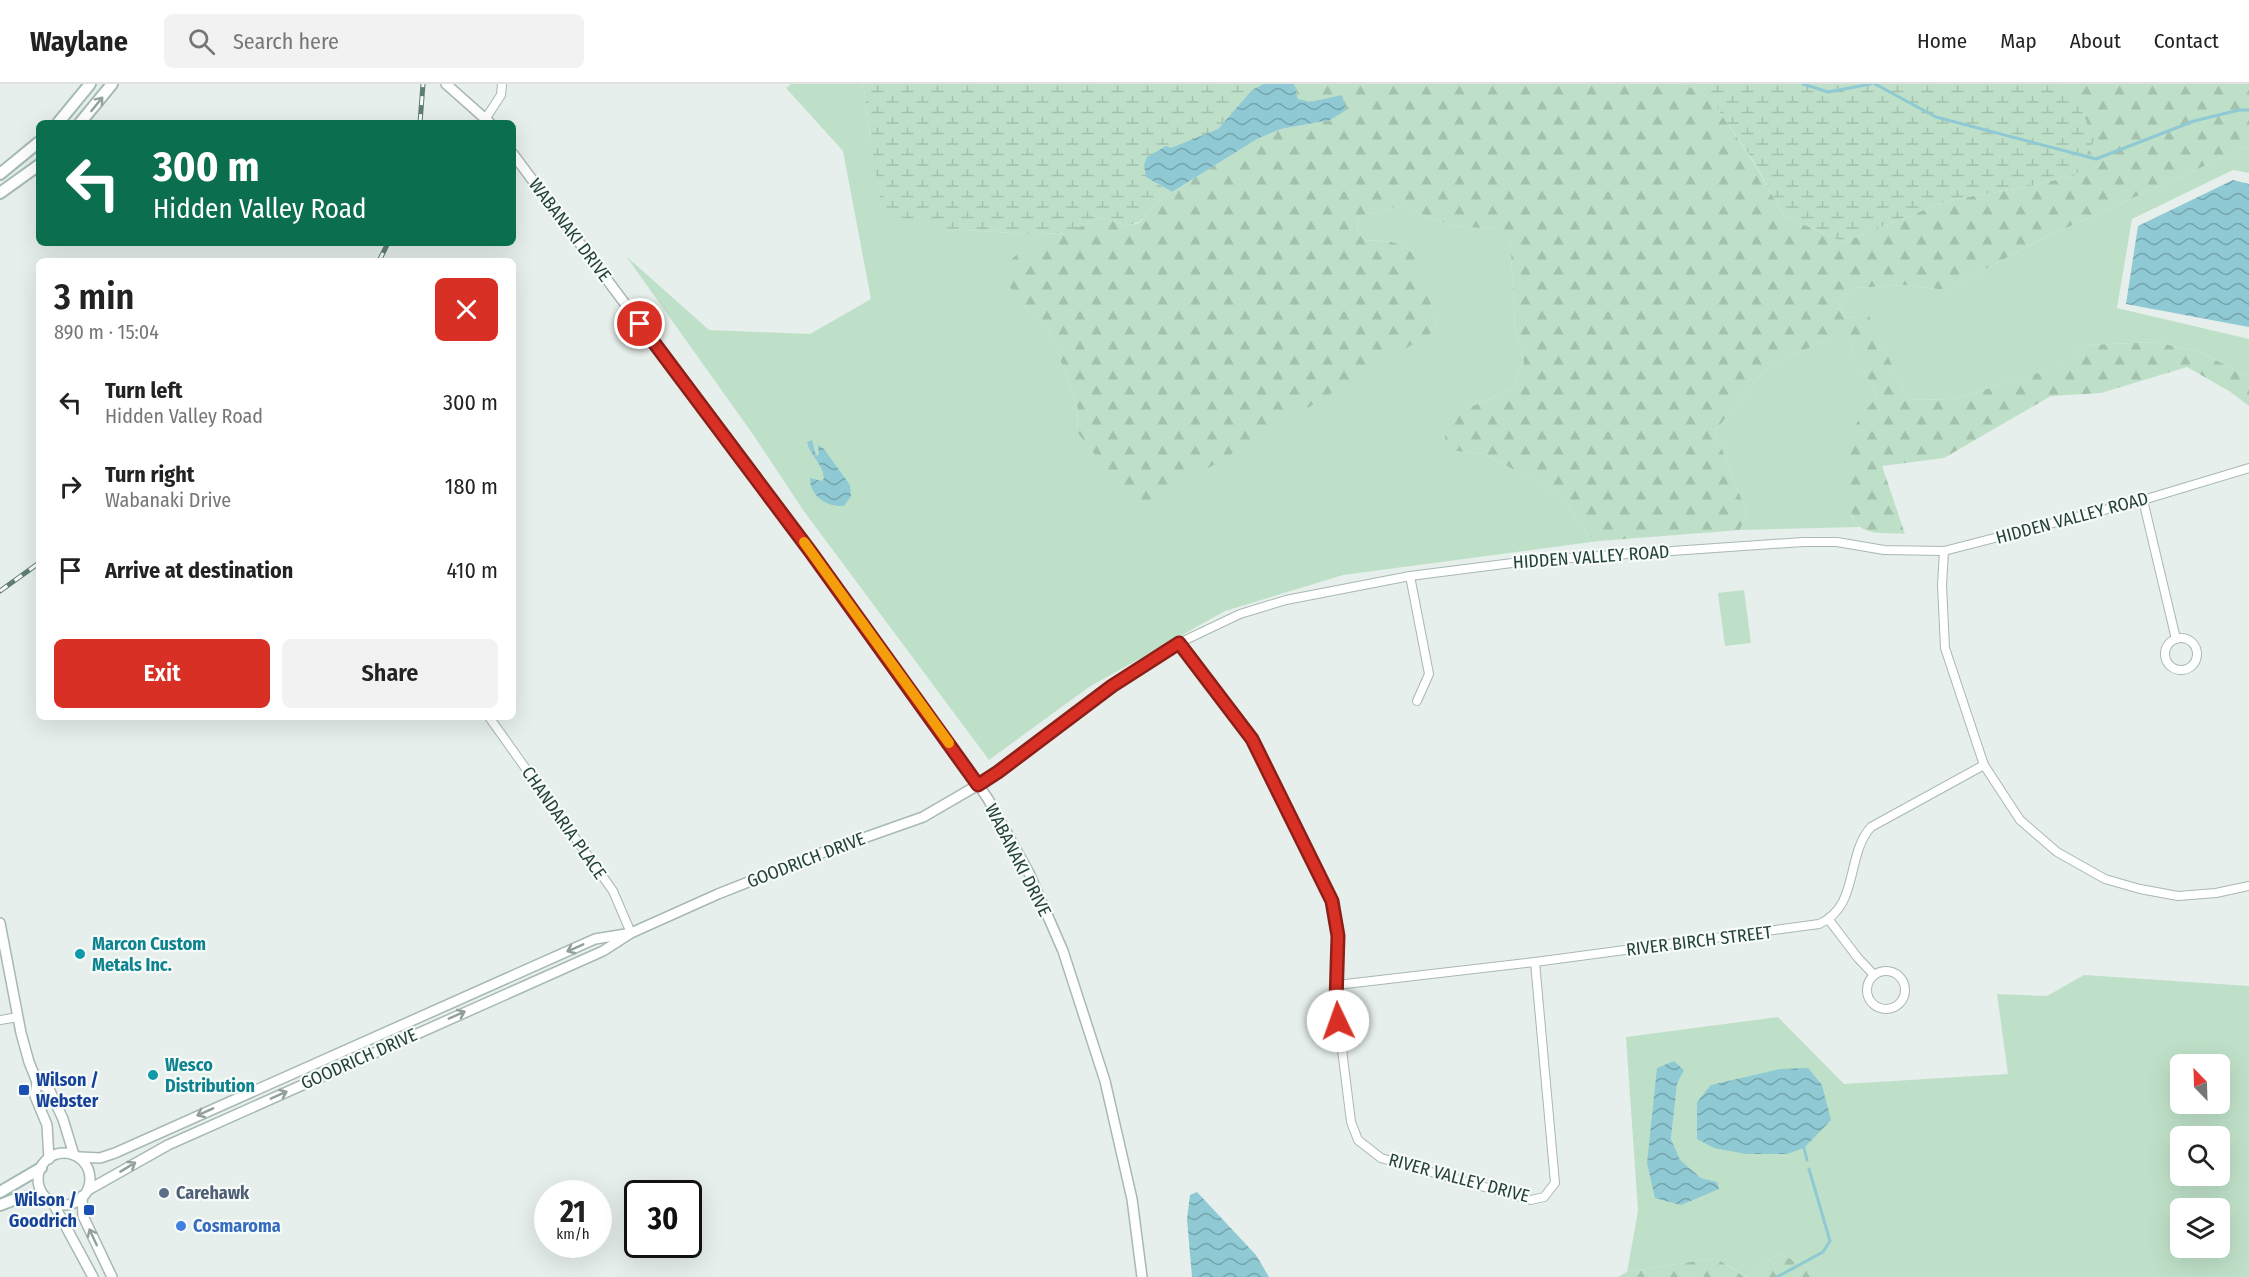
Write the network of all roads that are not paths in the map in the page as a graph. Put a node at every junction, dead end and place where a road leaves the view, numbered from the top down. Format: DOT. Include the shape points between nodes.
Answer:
graph roads {
  1 [pos="90,84"];
  2 [pos="112,84"];
  3 [pos="446,84"];
  4 [pos="502,84"];
  5 [pos="60,120"];
  6 [pos="82,120"];
  7 [pos="487,120"];
  8 [pos="488,120"];
  9 [pos="36,144"];
  10 [pos="516,158"];
  11 [pos="36,167"];
  12 [pos="0,174"];
  13 [pos="0,193"];
  14 [pos="2249,468"];
  15 [pos="2143,500"];
  16 [pos="1944,551"];
  17 [pos="1410,576"];
  18 [pos="2176,639"];
  19 [pos="1179,643"];
  20 [pos="1417,701"];
  21 [pos="491,720"];
  22 [pos="1984,765"];
  23 [pos="978,785"];
  24 [pos="2249,886"];
  25 [pos="1829,920"];
  26 [pos="0,923"];
  27 [pos="631,933"];
  28 [pos="1535,962"];
  29 [pos="1874,975"];
  30 [pos="1337,985"];
  31 [pos="18,1017"];
  32 [pos="0,1020"];
  33 [pos="37,1082"];
  34 [pos="77,1156"];
  35 [pos="49,1159"];
  36 [pos="41,1168"];
  37 [pos="0,1192"];
  38 [pos="85,1193"];
  39 [pos="42,1195"];
  40 [pos="52,1203"];
  41 [pos="0,1205"];
  42 [pos="93,1277"];
  43 [pos="112,1277"];
  44 [pos="1142,1277"];
  1 -- 5 [label="main road"];
  6 -- 2 [label="main road, one-way"];
  3 -- 7 [label="street"];
  4 -- 8 [label="street"];
  9 -- 12 [label="main road"];
  10 -- 23 [label="street, WABANAKI DRIVE" via="810,551"];
  11 -- 13 [label="main road"];
  14 -- 15 [label="street, HIDDEN VALLEY ROAD"];
  15 -- 16 [label="street, HIDDEN VALLEY ROAD"];
  15 -- 18 [label="street"];
  16 -- 17 [label="street, HIDDEN VALLEY ROAD" via="1803,542 1528,561"];
  16 -- 22 [label="street" via="1945,648"];
  17 -- 19 [label="street, HIDDEN VALLEY ROAD" via="1286,600 1240,614"];
  17 -- 20 [label="street" via="1429,674"];
  18 -- 18 [label="street" via="2166,648 2165,658 2176,670 2188,669 2196,661 2197,651 2188,640"];
  19 -- 23 [label="street, HIDDEN VALLEY ROAD" via="1112,686"];
  19 -- 30 [label="street, RIVER VALLEY DRIVE" via="1252,739 1332,901 1338,936"];
  21 -- 27 [label="street, CHANDARIA PLACE" via="613,891"];
  22 -- 24 [label="street" via="2020,820 2057,852 2105,879 2178,896"];
  22 -- 25 [label="street" via="1872,827 1861,841 1849,891"];
  23 -- 27 [label="street, GOODRICH DRIVE" via="923,817 739,885"];
  23 -- 44 [label="street, WABANAKI DRIVE" via="1029,873 1063,951 1096,1048 1131,1199"];
  25 -- 28 [label="street, RIVER BIRCH STREET" via="1809,927"];
  25 -- 29 [label="street"];
  26 -- 31 [label="street"];
  27 -- 34 [label="street, GOODRICH DRIVE, one-way" via="595,939 115,1153 100,1158"];
  38 -- 27 [label="street, GOODRICH DRIVE, one-way" via="168,1145 603,951"];
  28 -- 30 [label="street, RIVER BIRCH STREET"];
  28 -- 30 [label="street, RIVER VALLEY DRIVE" via="1555,1183 1544,1197 1531,1200 1381,1158 1358,1140 1351,1122"];
  29 -- 29 [label="street" via="1867,988 1871,1002 1882,1008 1902,1000 1902,980 1895,973"];
  31 -- 32 [label="street"];
  31 -- 33 [label="street"];
  33 -- 34 [label="street" via="49,1089"];
  33 -- 35 [label="street" via="35,1096 46,1125"];
  34 -- 35 [label="street" via="60,1153"];
  34 -- 38 [label="street" via="90,1172 91,1181"];
  35 -- 36 [label="street"];
  36 -- 37 [label="main road"];
  36 -- 39 [label="street" via="38,1184"];
  38 -- 40 [label="street" via="69,1204"];
  43 -- 38 [label="street, one-way" via="83,1216"];
  39 -- 40 [label="street"];
  39 -- 41 [label="main road"];
  40 -- 42 [label="street"];
}
